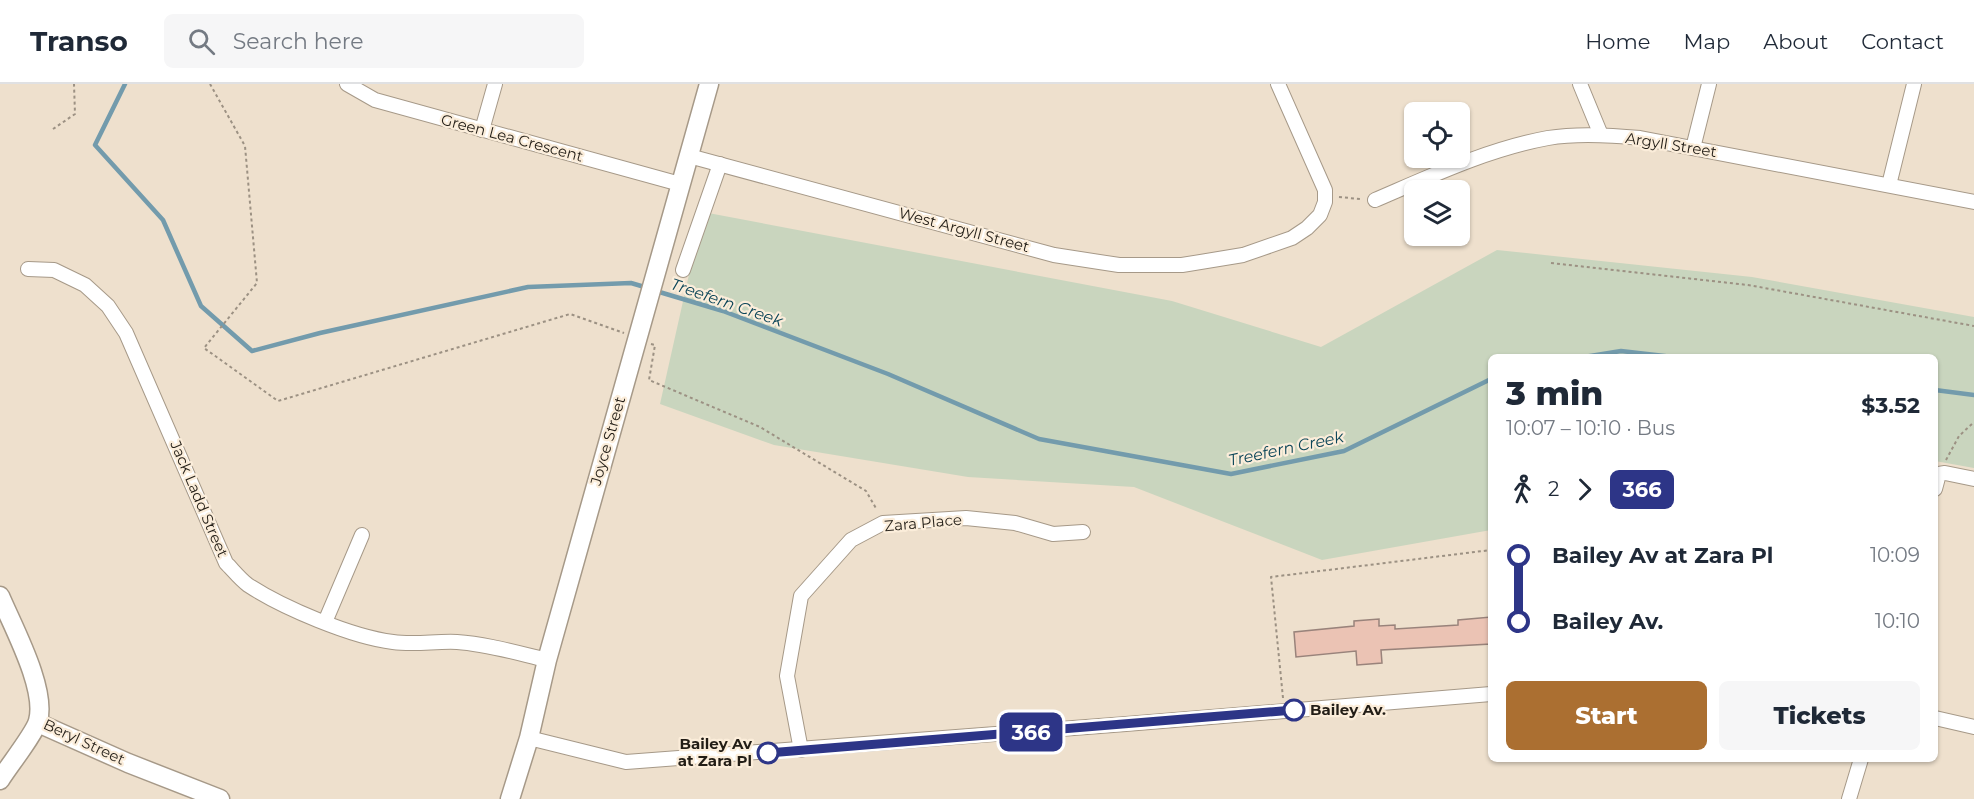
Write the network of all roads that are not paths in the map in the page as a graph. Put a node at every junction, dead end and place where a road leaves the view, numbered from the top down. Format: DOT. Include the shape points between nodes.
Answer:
graph roads {
  1 [pos="347,84"];
  2 [pos="495,84"];
  3 [pos="710,84"];
  4 [pos="1278,84"];
  5 [pos="1580,84"];
  6 [pos="1709,84"];
  7 [pos="1914,84"];
  8 [pos="482,130"];
  9 [pos="1601,135"];
  10 [pos="1693,148"];
  11 [pos="689,156"];
  12 [pos="720,164"];
  13 [pos="680,184"];
  14 [pos="1889,185"];
  15 [pos="1375,200"];
  16 [pos="1974,202"];
  17 [pos="28,268"];
  18 [pos="684,270"];
  19 [pos="1938,478"];
  20 [pos="1974,479"];
  21 [pos="1083,532"];
  22 [pos="362,534"];
  23 [pos="0,596"];
  24 [pos="326,622"];
  25 [pos="547,660"];
  26 [pos="1488,694"];
  27 [pos="1938,719"];
  28 [pos="38,723"];
  29 [pos="1974,727"];
  30 [pos="529,738"];
  31 [pos="801,750"];
  32 [pos="1860,762"];
  33 [pos="0,780"];
  34 [pos="219,799"];
  35 [pos="510,799"];
  36 [pos="1850,799"];
  1 -- 8 [label="street, Green Lea Crescent" via="375,100"];
  2 -- 8 [label="street"];
  3 -- 11 [label="street, Joyce Street"];
  4 -- 12 [label="street, West Argyll Street" via="1326,195 1320,215 1301,233 1243,255 1182,265 1119,265 1054,255"];
  5 -- 9 [label="street"];
  6 -- 10 [label="street"];
  7 -- 14 [label="street"];
  8 -- 13 [label="street, Green Lea Crescent"];
  9 -- 10 [label="street, Argyll Street"];
  9 -- 15 [label="street, Argyll Street" via="1549,138 1489,154"];
  10 -- 14 [label="street, Argyll Street"];
  11 -- 12 [label="street, West Argyll Street"];
  11 -- 13 [label="street, Joyce Street"];
  12 -- 18 [label="street"];
  13 -- 25 [label="street, Joyce Street"];
  14 -- 16 [label="street, Argyll Street"];
  17 -- 24 [label="street, Jack Ladd Street" via="54,270 85,285 108,306 126,333 226,563 246,584"];
  19 -- 20 [label="street" via="1945,473"];
  21 -- 31 [label="street, Zara Place" via="1053,534 1015,523 966,518 883,524 851,540 801,596 787,676"];
  22 -- 24 [label="street"];
  23 -- 28 [label="street, Beryl Street" via="34,678"];
  24 -- 25 [label="street, Jack Ladd Street" via="393,642 484,645"];
  25 -- 30 [label="street, Joyce Street"];
  26 -- 31 [label="street"];
  27 -- 29 [label="street"];
  28 -- 33 [label="street"];
  28 -- 34 [label="street, Beryl Street"];
  30 -- 31 [label="street" via="626,762"];
  30 -- 35 [label="street, Joyce Street"];
  32 -- 36 [label="street"];
}
